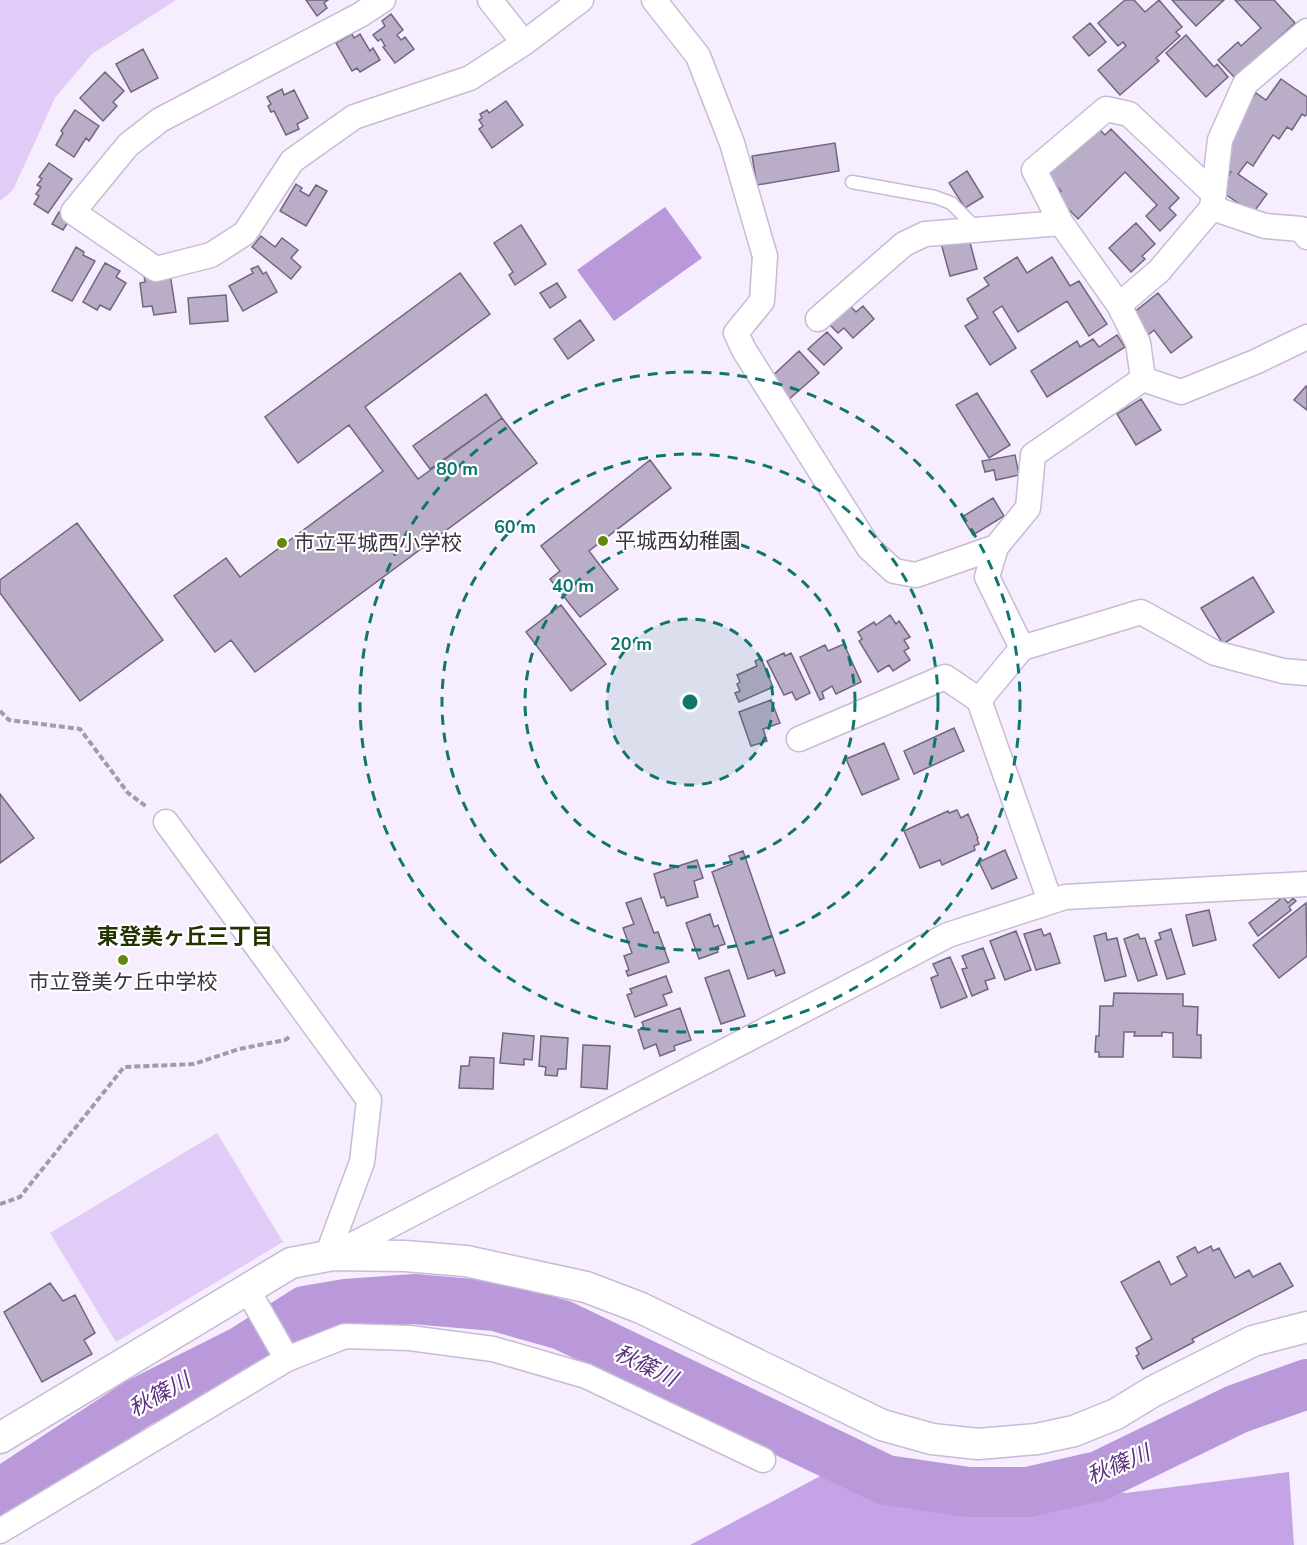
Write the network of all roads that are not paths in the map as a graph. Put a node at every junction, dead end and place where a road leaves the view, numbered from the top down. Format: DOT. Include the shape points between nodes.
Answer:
graph roads {
  1 [pos="383,0"];
  2 [pos="490,0"];
  3 [pos="580,0"];
  4 [pos="654,0"];
  5 [pos="355,7"];
  6 [pos="1307,31"];
  7 [pos="524,43"];
  8 [pos="852,182"];
  9 [pos="1213,201"];
  10 [pos="1061,223"];
  11 [pos="977,229"];
  12 [pos="1307,237"];
  13 [pos="1119,305"];
  14 [pos="818,319"];
  15 [pos="1307,337"];
  16 [pos="1143,379"];
  17 [pos="996,547"];
  18 [pos="1022,648"];
  19 [pos="1307,673"];
  20 [pos="979,700"];
  21 [pos="799,739"];
  22 [pos="166,822"];
  23 [pos="1307,884"];
  24 [pos="1050,901"];
  25 [pos="330,1255"];
  26 [pos="247,1290"];
  27 [pos="1307,1327"];
  28 [pos="287,1359"];
  29 [pos="0,1438"];
  30 [pos="763,1460"];
  31 [pos="0,1531"];
  1 -- 5 [label="street"];
  2 -- 7 [label="street"];
  3 -- 7 [label="street"];
  4 -- 17 [label="street" via="698,56 732,143 765,256 762,301 736,333 751,360 869,548 894,571 916,575"];
  5 -- 7 [label="street" via="160,120 128,145 73,212 156,268 210,255 245,233 292,161 354,117 470,78"];
  6 -- 9 [label="street" via="1245,84 1220,140"];
  8 -- 11 [label="lane" via="951,202"];
  9 -- 10 [label="street" via="1130,114 1106,109 1034,170"];
  9 -- 12 [label="street" via="1265,226 1301,229"];
  9 -- 13 [label="street" via="1159,271"];
  10 -- 11 [label="street"];
  10 -- 13 [label="street"];
  11 -- 14 [label="street" via="925,234 904,244"];
  13 -- 16 [label="street" via="1138,343"];
  15 -- 16 [label="street" via="1181,392"];
  16 -- 17 [label="street" via="1033,454 1028,508"];
  17 -- 18 [label="street" via="987,577"];
  18 -- 19 [label="street" via="1140,612 1215,653"];
  18 -- 20 [label="street"];
  20 -- 21 [label="street" via="945,677"];
  20 -- 24 [label="street"];
  22 -- 25 [label="street" via="369,1100 362,1162"];
  23 -- 24 [label="street" via="1065,897"];
  24 -- 25 [label="street" via="948,935"];
  25 -- 26 [label="street" via="291,1263"];
  25 -- 27 [label="street" via="466,1261 586,1287 641,1308 882,1425 932,1439 978,1444 1074,1431 1116,1414 1252,1341"];
  26 -- 28 [label="street"];
  26 -- 29 [label="street"];
  28 -- 30 [label="street" via="345,1336 410,1338 493,1348 586,1376"];
  28 -- 31 [label="street"];
}
